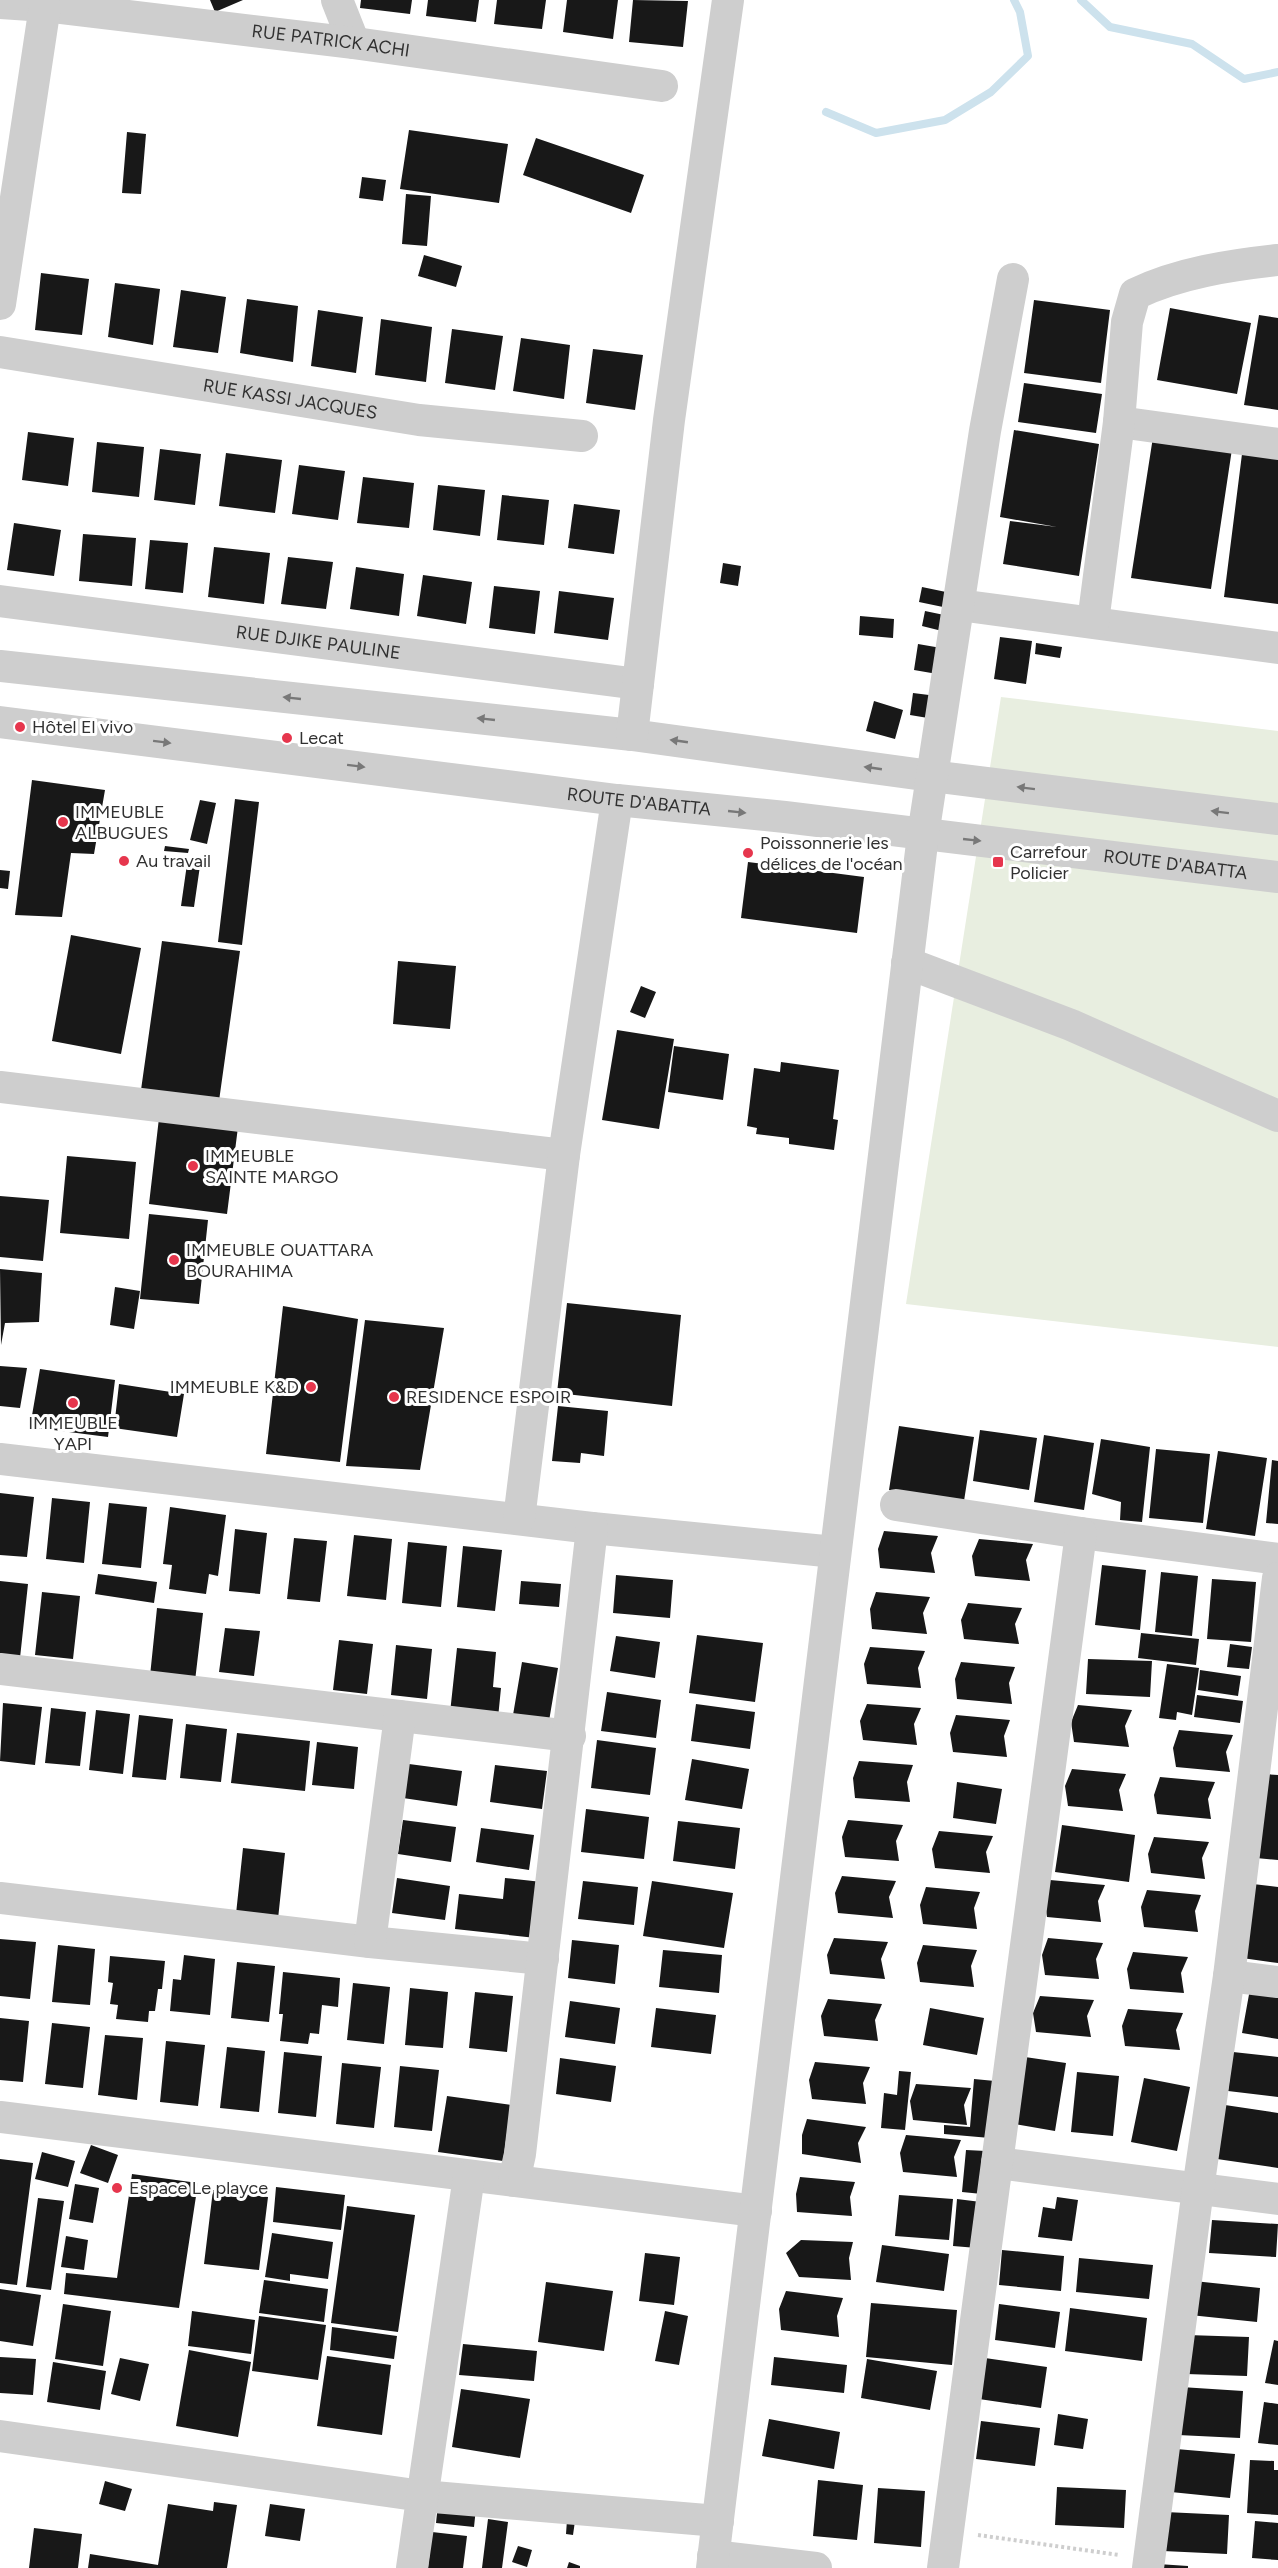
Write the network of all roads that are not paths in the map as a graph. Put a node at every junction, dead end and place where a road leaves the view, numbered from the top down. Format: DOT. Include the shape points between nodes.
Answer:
graph roads {
  1 [pos="337,0"];
  2 [pos="728,0"];
  3 [pos="0,3"];
  4 [pos="43,3"];
  5 [pos="354,43"];
  6 [pos="662,86"];
  7 [pos="1278,260"];
  8 [pos="1013,279"];
  9 [pos="0,304"];
  10 [pos="0,352"];
  11 [pos="1119,422"];
  12 [pos="582,436"];
  13 [pos="1278,444"];
  14 [pos="0,601"];
  15 [pos="959,605"];
  16 [pos="1093,622"];
  17 [pos="1278,648"];
  18 [pos="0,666"];
  19 [pos="638,684"];
  20 [pos="0,722"];
  21 [pos="632,735"];
  22 [pos="931,776"];
  23 [pos="617,800"];
  24 [pos="1278,819"];
  25 [pos="923,835"];
  26 [pos="1278,877"];
  27 [pos="907,963"];
  28 [pos="0,1087"];
  29 [pos="1278,1116"];
  30 [pos="564,1155"];
  31 [pos="0,1460"];
  32 [pos="896,1505"];
  33 [pos="519,1520"];
  34 [pos="592,1528"];
  35 [pos="1081,1533"];
  36 [pos="835,1552"];
  37 [pos="1278,1559"];
  38 [pos="1278,1578"];
  39 [pos="0,1669"];
  40 [pos="400,1716"];
  41 [pos="570,1736"];
  42 [pos="1267,1763"];
  43 [pos="0,1898"];
  44 [pos="370,1942"];
  45 [pos="543,1959"];
  46 [pos="1229,1976"];
  47 [pos="1278,1982"];
  48 [pos="0,2117"];
  49 [pos="997,2163"];
  50 [pos="469,2176"];
  51 [pos="514,2181"];
  52 [pos="1198,2189"];
  53 [pos="1278,2199"];
  54 [pos="756,2211"];
  55 [pos="0,2436"];
  56 [pos="422,2496"];
  57 [pos="718,2521"];
  58 [pos="713,2562"];
  59 [pos="1149,2564"];
  60 [pos="412,2568"];
  61 [pos="816,2568"];
  62 [pos="943,2568"];
  1 -- 5 [label="street"];
  2 -- 19 [label="street" via="669,420"];
  3 -- 4 [label="street, RUE PATRICK ACHI"];
  4 -- 5 [label="street, RUE PATRICK ACHI"];
  4 -- 9 [label="street"];
  5 -- 6 [label="street, RUE PATRICK ACHI"];
  7 -- 11 [label="street" via="1158,283 1135,294 1127,322"];
  8 -- 15 [label="street"];
  10 -- 12 [label="street, RUE KASSI JACQUES" via="409,419"];
  11 -- 13 [label="street"];
  11 -- 16 [label="street"];
  14 -- 19 [label="street, RUE DJIKE PAULINE"];
  15 -- 16 [label="street"];
  15 -- 22 [label="street"];
  16 -- 17 [label="street"];
  21 -- 18 [label="street, one-way"];
  19 -- 21 [label="street"];
  20 -- 23 [label="street, ROUTE D'ABATTA, one-way"];
  22 -- 21 [label="street, one-way"];
  24 -- 22 [label="street, one-way"];
  22 -- 25 [label="street"];
  23 -- 25 [label="street, ROUTE D'ABATTA, one-way"];
  23 -- 30 [label="street"];
  25 -- 26 [label="street, ROUTE D'ABATTA, one-way"];
  25 -- 27 [label="street"];
  27 -- 29 [label="street" via="1071,1025"];
  27 -- 36 [label="street"];
  28 -- 30 [label="street"];
  30 -- 33 [label="street"];
  31 -- 33 [label="street"];
  32 -- 35 [label="street"];
  33 -- 34 [label="street"];
  34 -- 36 [label="street"];
  34 -- 41 [label="street"];
  35 -- 37 [label="street"];
  35 -- 49 [label="street"];
  36 -- 54 [label="street"];
  38 -- 42 [label="street"];
  39 -- 40 [label="street"];
  40 -- 41 [label="street"];
  40 -- 44 [label="street"];
  41 -- 45 [label="street"];
  42 -- 46 [label="street"];
  43 -- 44 [label="street"];
  44 -- 45 [label="street"];
  45 -- 51 [label="street"];
  46 -- 47 [label="street"];
  46 -- 52 [label="street"];
  48 -- 50 [label="street"];
  49 -- 52 [label="street"];
  49 -- 62 [label="street"];
  50 -- 51 [label="street"];
  50 -- 56 [label="street"];
  51 -- 54 [label="street"];
  52 -- 53 [label="street"];
  52 -- 59 [label="street"];
  54 -- 57 [label="street"];
  55 -- 56 [label="street"];
  56 -- 57 [label="street"];
  56 -- 60 [label="street"];
  57 -- 58 [label="street"];
  58 -- 61 [label="street"];
}
